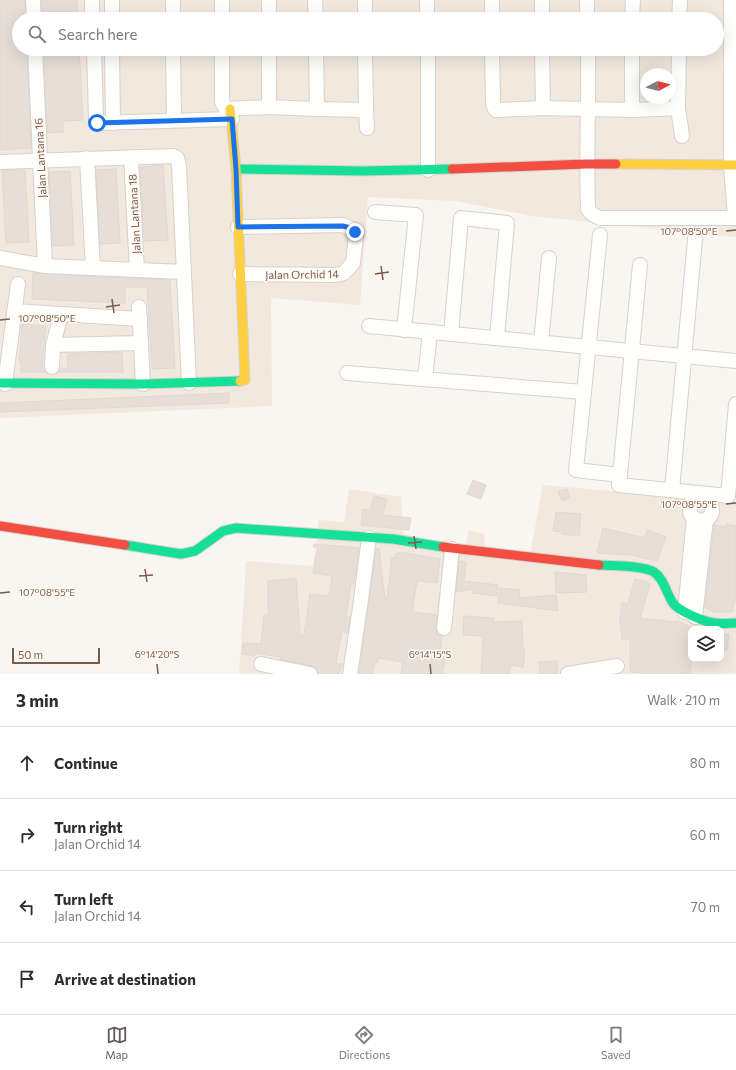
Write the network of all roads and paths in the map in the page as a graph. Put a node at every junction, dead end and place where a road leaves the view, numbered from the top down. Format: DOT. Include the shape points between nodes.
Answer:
graph roads {
  1 [pos="33,0"];
  2 [pos="92,0"];
  3 [pos="112,0"];
  4 [pos="173,0"];
  5 [pos="222,0"];
  6 [pos="270,0"];
  7 [pos="315,0"];
  8 [pos="365,0"];
  9 [pos="427,0"];
  10 [pos="492,0"];
  11 [pos="542,0"];
  12 [pos="587,0"];
  13 [pos="633,0"];
  14 [pos="680,0"];
  15 [pos="731,0"];
  16 [pos="34,12"];
  17 [pos="92,12"];
  18 [pos="112,12"];
  19 [pos="173,12"];
  20 [pos="222,12"];
  21 [pos="269,12"];
  22 [pos="316,12"];
  23 [pos="365,12"];
  24 [pos="427,12"];
  25 [pos="492,12"];
  26 [pos="542,12"];
  27 [pos="587,12"];
  28 [pos="632,12"];
  29 [pos="680,12"];
  30 [pos="35,56"];
  31 [pos="94,56"];
  32 [pos="112,56"];
  33 [pos="173,56"];
  34 [pos="222,56"];
  35 [pos="269,56"];
  36 [pos="316,56"];
  37 [pos="365,56"];
  38 [pos="428,56"];
  39 [pos="492,56"];
  40 [pos="542,56"];
  41 [pos="588,56"];
  42 [pos="632,56"];
  43 [pos="679,56"];
  44 [pos="269,107"];
  45 [pos="543,108"];
  46 [pos="678,108"];
  47 [pos="318,109"];
  48 [pos="366,110"];
  49 [pos="589,110"];
  50 [pos="632,110"];
  51 [pos="231,114"];
  52 [pos="174,120"];
  53 [pos="113,123"];
  54 [pos="367,128"];
  55 [pos="682,136"];
  56 [pos="131,157"];
  57 [pos="87,158"];
  58 [pos="40,160"];
  59 [pos="0,162"];
  60 [pos="586,164"];
  61 [pos="733,165"];
  62 [pos="236,169"];
  63 [pos="428,170"];
  64 [pos="375,212"];
  65 [pos="735,218"];
  66 [pos="238,227"];
  67 [pos="600,236"];
  68 [pos="695,239"];
  69 [pos="0,258"];
  70 [pos="549,258"];
  71 [pos="640,265"];
  72 [pos="45,266"];
  73 [pos="93,268"];
  74 [pos="137,270"];
  75 [pos="184,272"];
  76 [pos="240,274"];
  77 [pos="18,284"];
  78 [pos="14,312"];
  79 [pos="61,315"];
  80 [pos="369,326"];
  81 [pos="404,330"];
  82 [pos="430,332"];
  83 [pos="451,334"];
  84 [pos="497,338"];
  85 [pos="541,342"];
  86 [pos="141,343"];
  87 [pos="53,345"];
  88 [pos="589,347"];
  89 [pos="632,351"];
  90 [pos="684,356"];
  91 [pos="736,361"];
  92 [pos="52,367"];
  93 [pos="347,373"];
  94 [pos="426,379"];
  95 [pos="189,383"];
  96 [pos="3,384"];
  97 [pos="143,384"];
  98 [pos="584,392"];
  99 [pos="736,404"];
  100 [pos="620,475"];
  101 [pos="672,490"];
  102 [pos="693,496"];
  103 [pos="713,499"];
  104 [pos="700,519"];
  105 [pos="0,526"];
  106 [pos="369,538"];
  107 [pos="452,549"];
  108 [pos="690,614"];
  109 [pos="736,623"];
  110 [pos="444,628"];
  111 [pos="261,664"];
  112 [pos="618,666"];
  113 [pos="310,674"];
  114 [pos="350,674"];
  115 [pos="568,674"];
  1 -- 16 [label="street"];
  2 -- 17 [label="street"];
  3 -- 18 [label="street"];
  4 -- 19 [label="street"];
  5 -- 20 [label="street"];
  6 -- 21 [label="street"];
  7 -- 22 [label="street"];
  8 -- 23 [label="street"];
  9 -- 24 [label="street"];
  10 -- 25 [label="street"];
  11 -- 26 [label="street"];
  12 -- 27 [label="street"];
  13 -- 28 [label="street"];
  14 -- 29 [label="street"];
  15 -- 61 [label="street"];
  30 -- 58 [label="street, Jalan Lantana 16"];
  31 -- 53 [label="street" via="96,121 99,124"];
  32 -- 53 [label="street"];
  33 -- 52 [label="street"];
  34 -- 51 [label="street" via="222,102"];
  35 -- 44 [label="street"];
  36 -- 47 [label="street"];
  37 -- 48 [label="street"];
  38 -- 63 [label="street"];
  39 -- 45 [label="street" via="496,110"];
  40 -- 45 [label="street"];
  41 -- 49 [label="street"];
  42 -- 50 [label="street"];
  43 -- 46 [label="street"];
  44 -- 47 [label="street"];
  44 -- 51 [label="street"];
  45 -- 49 [label="street"];
  46 -- 50 [label="street"];
  46 -- 55 [label="street"];
  47 -- 48 [label="street"];
  48 -- 54 [label="street"];
  49 -- 50 [label="street"];
  49 -- 60 [label="street"];
  51 -- 52 [label="street"];
  51 -- 62 [label="street"];
  52 -- 53 [label="street"];
  56 -- 57 [label="street"];
  56 -- 74 [label="street, Jalan Lantana 18"];
  56 -- 75 [label="street" via="177,158"];
  57 -- 58 [label="street"];
  57 -- 73 [label="street"];
  58 -- 59 [label="street"];
  58 -- 72 [label="street, Jalan Lantana 16"];
  60 -- 61 [label="street"];
  60 -- 63 [label="street"];
  60 -- 65 [label="street" via="588,209 594,216"];
  61 -- 65 [label="street"];
  62 -- 63 [label="street"];
  62 -- 66 [label="street"];
  64 -- 81 [label="street" via="416,215"];
  66 -- 76 [label="street"];
  66 -- 76 [label="street, Jalan Orchid 14" via="343,226 350,228 356,236 353,263 344,273"];
  67 -- 88 [label="street"];
  68 -- 90 [label="street"];
  69 -- 72 [label="street"];
  70 -- 85 [label="street"];
  71 -- 89 [label="street"];
  72 -- 73 [label="street"];
  73 -- 74 [label="street"];
  74 -- 75 [label="street"];
  75 -- 95 [label="street"];
  76 -- 95 [label="street" via="245,380"];
  77 -- 78 [label="street"];
  78 -- 79 [label="street"];
  78 -- 96 [label="street"];
  79 -- 86 [label="street" via="139,313"];
  79 -- 87 [label="street"];
  80 -- 81 [label="street"];
  81 -- 82 [label="street"];
  82 -- 83 [label="street"];
  82 -- 94 [label="street"];
  83 -- 84 [label="street"];
  83 -- 84 [label="street" via="461,218 507,223"];
  84 -- 85 [label="street"];
  85 -- 88 [label="street"];
  86 -- 87 [label="street"];
  86 -- 97 [label="street"];
  87 -- 92 [label="street"];
  88 -- 89 [label="street"];
  88 -- 98 [label="street"];
  89 -- 90 [label="street"];
  89 -- 100 [label="street"];
  90 -- 91 [label="street"];
  90 -- 101 [label="street"];
  93 -- 94 [label="street"];
  94 -- 98 [label="street"];
  95 -- 97 [label="street"];
  96 -- 97 [label="street"];
  98 -- 100 [label="street" via="576,470"];
  99 -- 103 [label="street" via="728,496"];
  100 -- 101 [label="street" via="620,485"];
  101 -- 102 [label="street"];
  102 -- 103 [label="street"];
  102 -- 104 [label="street" via="690,511"];
  103 -- 104 [label="street" via="711,512"];
  104 -- 108 [label="street"];
  105 -- 106 [label="street" via="181,554 202,548 215,536 236,528"];
  106 -- 107 [label="street"];
  106 -- 114 [label="street"];
  107 -- 108 [label="street" via="652,571 660,577 673,604"];
  107 -- 110 [label="street"];
  108 -- 109 [label="street" via="713,623"];
  111 -- 113 [label="street"];
  112 -- 115 [label="street"];
}
